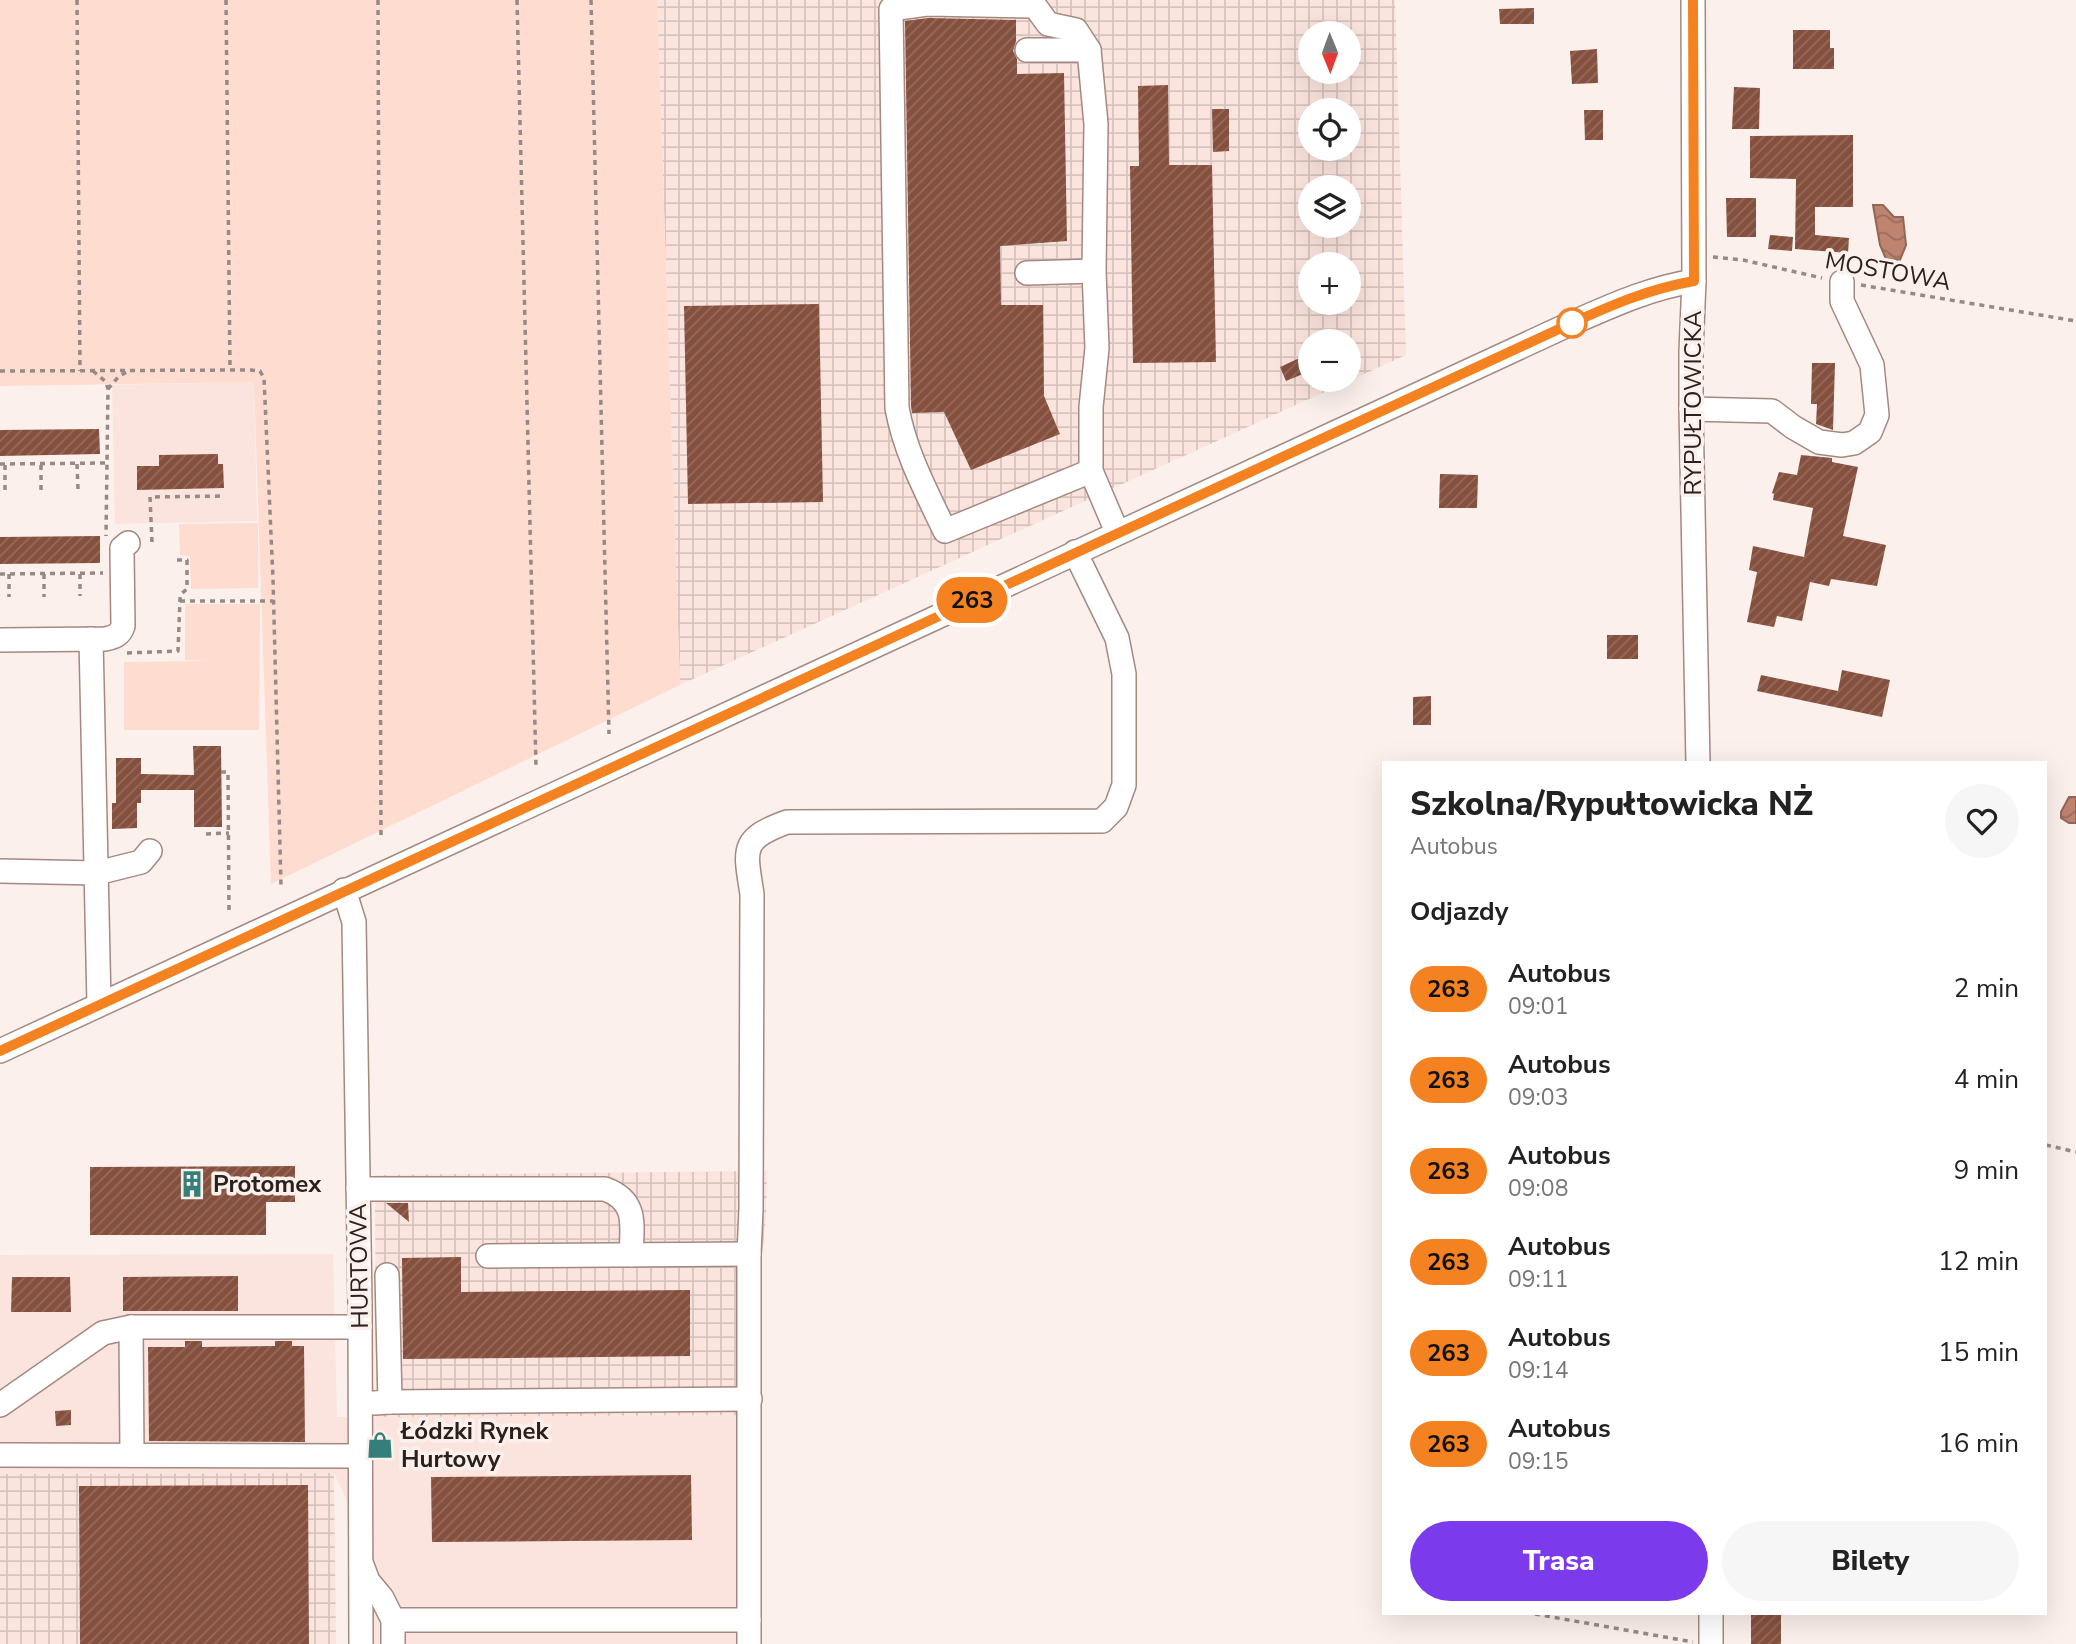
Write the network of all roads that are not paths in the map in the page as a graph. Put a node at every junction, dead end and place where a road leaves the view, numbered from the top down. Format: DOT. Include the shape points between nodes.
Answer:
graph roads {
  1 [pos="1693,0"];
  2 [pos="1027,50"];
  3 [pos="1089,50"];
  4 [pos="1094,271"];
  5 [pos="1027,273"];
  6 [pos="1694,281"];
  7 [pos="1842,282"];
  8 [pos="1691,409"];
  9 [pos="1091,471"];
  10 [pos="1118,532"];
  11 [pos="117,543"];
  12 [pos="1075,552"];
  13 [pos="91,639"];
  14 [pos="0,640"];
  15 [pos="1698,761"];
  16 [pos="150,851"];
  17 [pos="0,871"];
  18 [pos="97,873"];
  19 [pos="344,890"];
  20 [pos="99,1004"];
  21 [pos="0,1051"];
  22 [pos="358,1189"];
  23 [pos="749,1254"];
  24 [pos="631,1255"];
  25 [pos="488,1256"];
  26 [pos="387,1275"];
  27 [pos="360,1326"];
  28 [pos="131,1327"];
  29 [pos="750,1398"];
  30 [pos="390,1402"];
  31 [pos="360,1403"];
  32 [pos="0,1405"];
  33 [pos="0,1455"];
  34 [pos="132,1455"];
  35 [pos="360,1455"];
  36 [pos="361,1563"];
  37 [pos="1711,1615"];
  38 [pos="393,1620"];
  39 [pos="749,1620"];
  40 [pos="361,1644"];
  41 [pos="393,1644"];
  42 [pos="750,1644"];
  43 [pos="1712,1644"];
  1 -- 6 [label="street, RYPUŁTOWICKA"];
  2 -- 3 [label="street"];
  3 -- 4 [label="street" via="1096,124"];
  3 -- 9 [label="street" via="1076,30 1048,24 1035,6 927,4 891,9 897,408 909,454 945,531"];
  4 -- 5 [label="street"];
  4 -- 9 [label="street" via="1097,348"];
  6 -- 8 [label="street, RYPUŁTOWICKA"];
  6 -- 10 [label="street" via="1634,295"];
  7 -- 8 [label="street" via="1842,302 1872,365 1877,415 1870,432 1842,445 1819,442 1772,411"];
  8 -- 15 [label="street, RYPUŁTOWICKA"];
  9 -- 10 [label="street"];
  10 -- 12 [label="street"];
  11 -- 13 [label="street" via="122,553 123,626 114,637"];
  12 -- 19 [label="street"];
  12 -- 23 [label="street" via="1117,638 1124,674 1124,785 1116,807 1102,821 787,822 762,831 749,845"];
  13 -- 14 [label="street"];
  13 -- 18 [label="street"];
  16 -- 18 [label="street" via="141,862"];
  17 -- 18 [label="street"];
  18 -- 20 [label="street"];
  19 -- 20 [label="street"];
  19 -- 22 [label="street, HURTOWA" via="354,922"];
  20 -- 21 [label="street"];
  22 -- 24 [label="street" via="605,1189 628,1205"];
  22 -- 27 [label="street, HURTOWA"];
  23 -- 24 [label="street"];
  23 -- 29 [label="street"];
  24 -- 25 [label="street"];
  26 -- 30 [label="street"];
  27 -- 28 [label="street"];
  27 -- 31 [label="street, HURTOWA"];
  28 -- 32 [label="street" via="103,1334"];
  28 -- 34 [label="street"];
  29 -- 30 [label="street"];
  29 -- 39 [label="street"];
  30 -- 31 [label="street"];
  31 -- 35 [label="street, HURTOWA"];
  33 -- 34 [label="street"];
  34 -- 35 [label="street"];
  35 -- 36 [label="street, HURTOWA"];
  36 -- 38 [label="street"];
  36 -- 40 [label="street, HURTOWA"];
  37 -- 43 [label="street"];
  38 -- 39 [label="street"];
  38 -- 41 [label="street"];
  39 -- 42 [label="street"];
}
